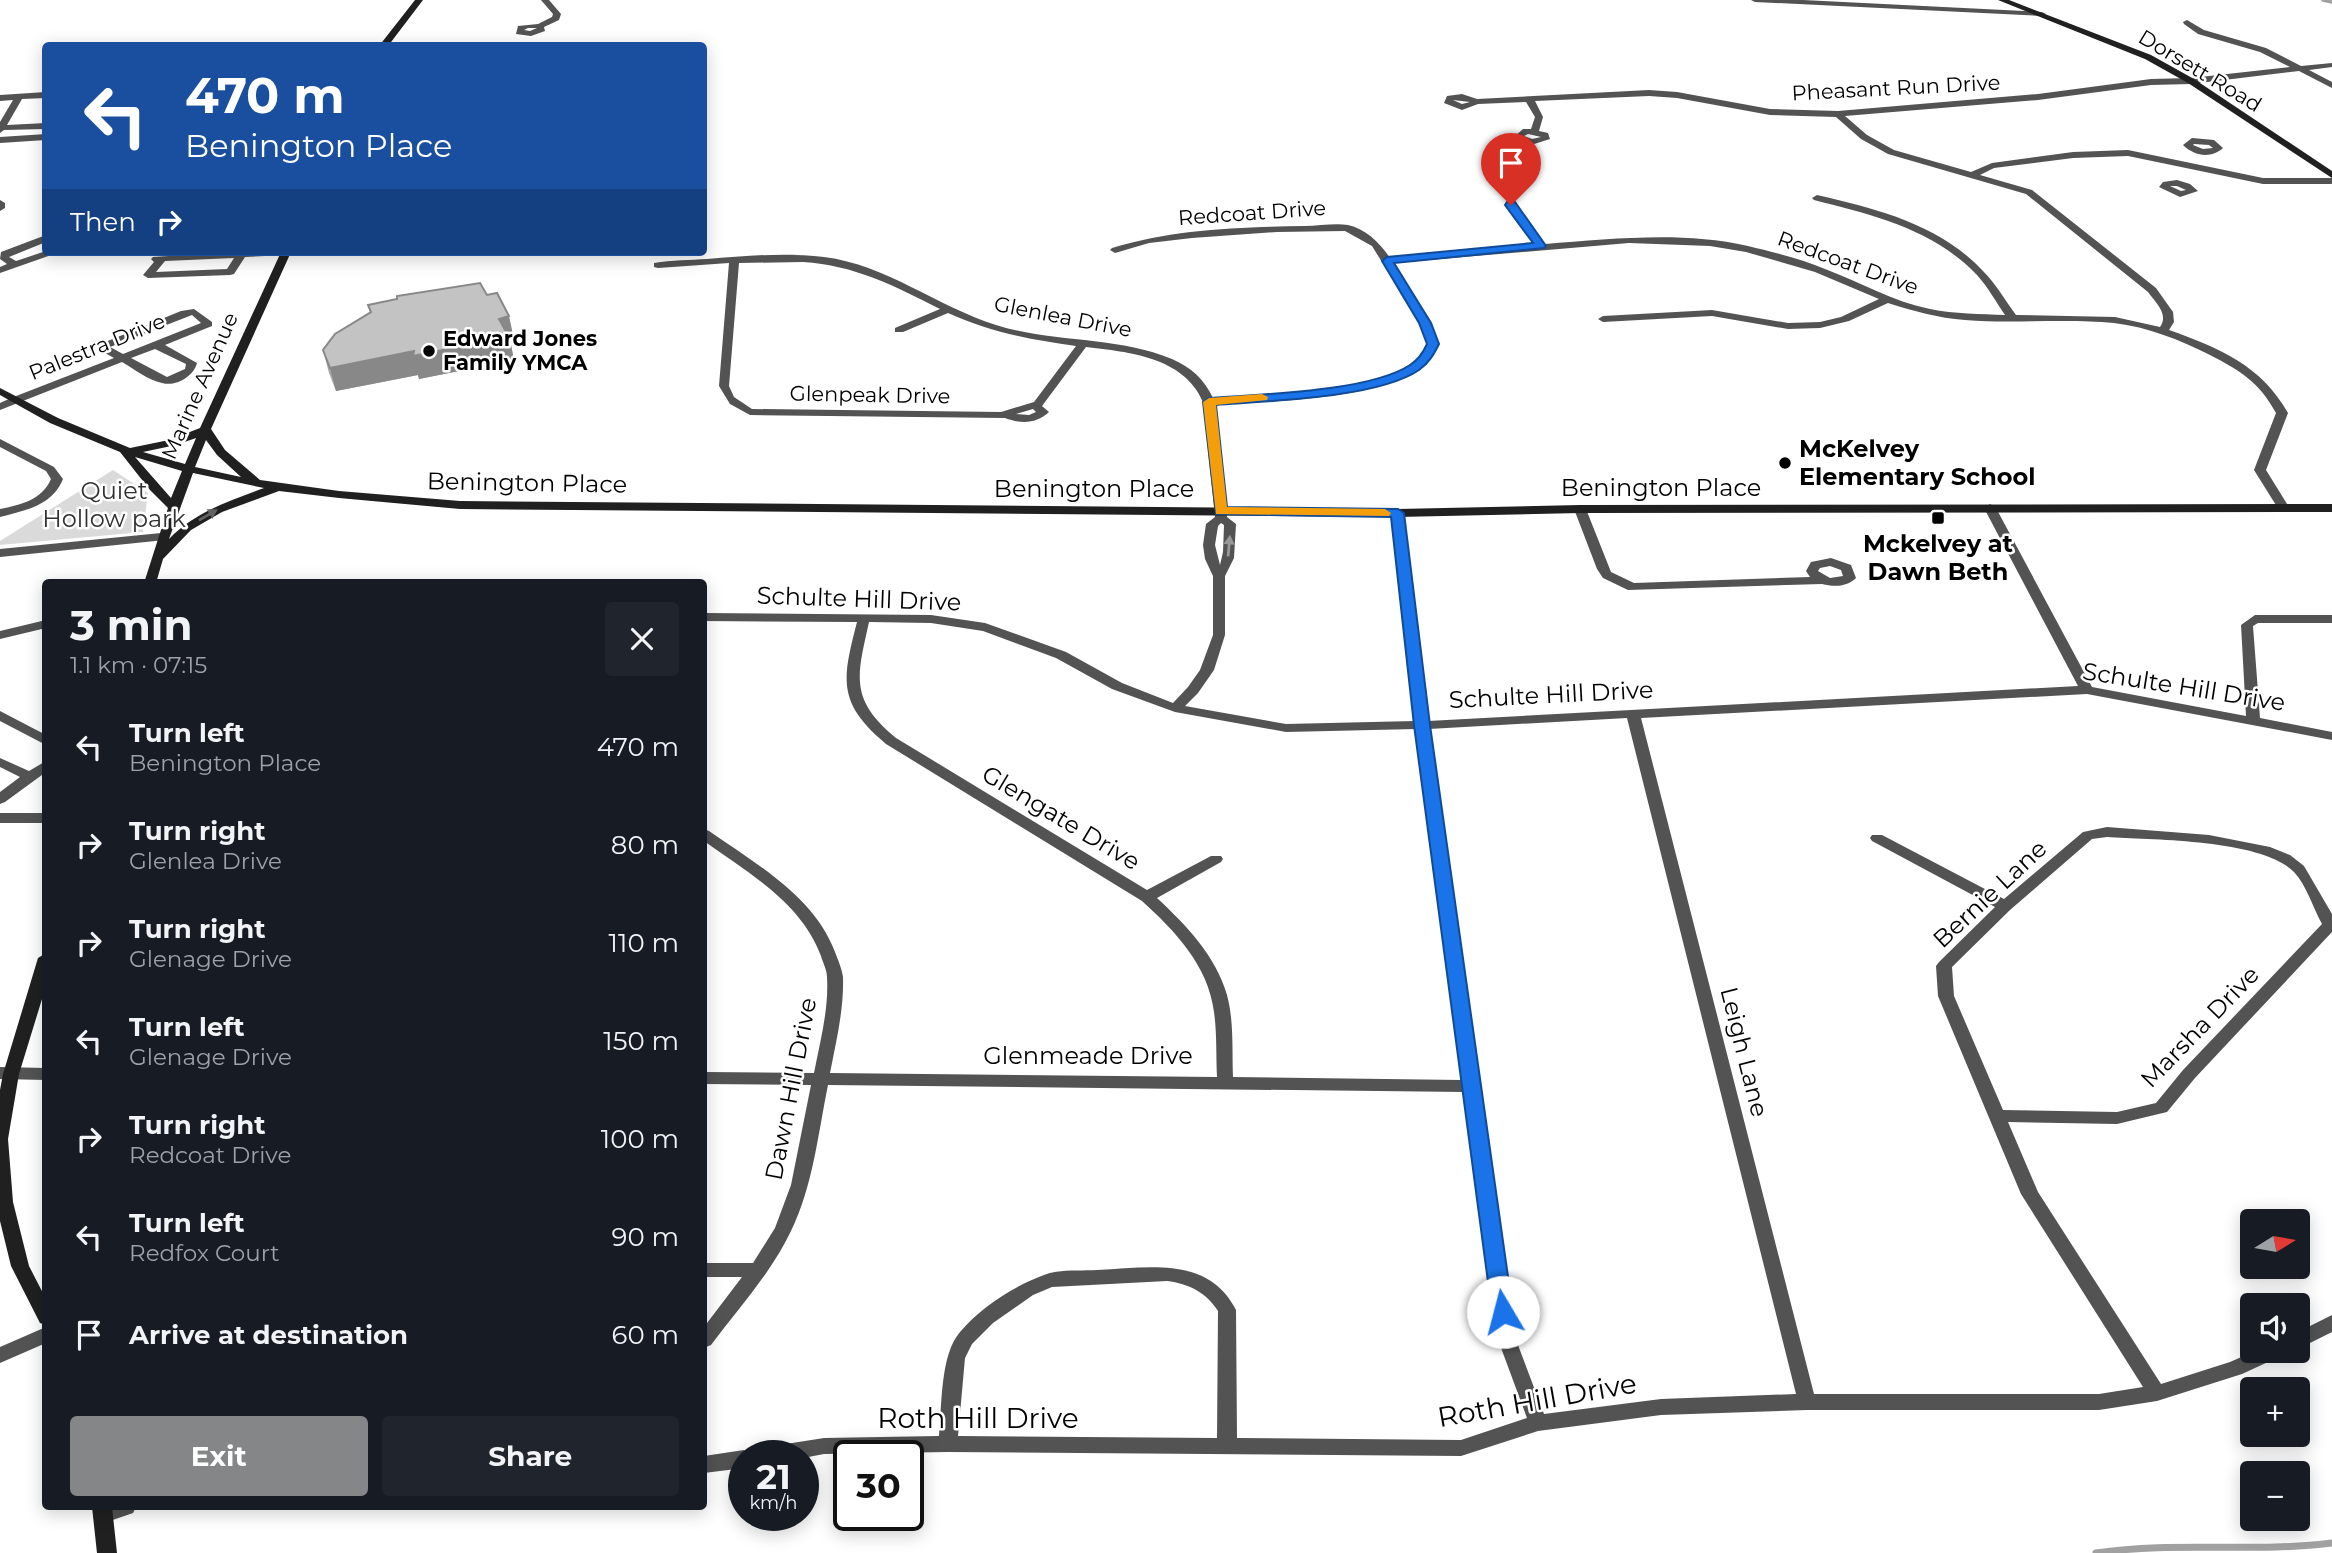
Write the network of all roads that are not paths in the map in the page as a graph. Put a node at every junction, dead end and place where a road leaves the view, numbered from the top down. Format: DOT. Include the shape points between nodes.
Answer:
graph roads {
  1 [pos="419,0"];
  2 [pos="545,0"];
  3 [pos="1755,0"];
  4 [pos="2002,0"];
  5 [pos="2042,14"];
  6 [pos="2187,22"];
  7 [pos="539,26"];
  8 [pos="386,42"];
  9 [pos="2332,58"];
  10 [pos="2290,62"];
  11 [pos="2332,65"];
  12 [pos="2304,68"];
  13 [pos="2178,73"];
  14 [pos="2191,81"];
  15 [pos="2151,82"];
  16 [pos="2332,85"];
  17 [pos="42,95"];
  18 [pos="19,97"];
  19 [pos="0,98"];
  20 [pos="1529,99"];
  21 [pos="1475,102"];
  22 [pos="1838,114"];
  23 [pos="42,126"];
  24 [pos="0,129"];
  25 [pos="1535,131"];
  26 [pos="42,137"];
  27 [pos="0,140"];
  28 [pos="2200,151"];
  29 [pos="2192,167"];
  30 [pos="2332,175"];
  31 [pos="1972,176"];
  32 [pos="2332,181"];
  33 [pos="2178,183"];
  34 [pos="1817,198"];
  35 [pos="1511,205"];
  36 [pos="42,240"];
  37 [pos="1541,246"];
  38 [pos="1115,250"];
  39 [pos="42,255"];
  40 [pos="200,256"];
  41 [pos="240,256"];
  42 [pos="284,256"];
  43 [pos="734,261"];
  44 [pos="1387,261"];
  45 [pos="16,265"];
  46 [pos="658,265"];
  47 [pos="0,270"];
  48 [pos="1887,299"];
  49 [pos="948,309"];
  50 [pos="2011,317"];
  51 [pos="1603,319"];
  52 [pos="899,330"];
  53 [pos="2163,331"];
  54 [pos="1083,344"];
  55 [pos="156,345"];
  56 [pos="121,359"];
  57 [pos="0,391"];
  58 [pos="15,400"];
  59 [pos="1209,402"];
  60 [pos="0,407"];
  61 [pos="206,430"];
  62 [pos="0,442"];
  63 [pos="124,452"];
  64 [pos="188,470"];
  65 [pos="259,485"];
  66 [pos="277,488"];
  67 [pos="174,507"];
  68 [pos="2283,507"];
  69 [pos="1990,508"];
  70 [pos="2332,508"];
  71 [pos="1580,509"];
  72 [pos="0,513"];
  73 [pos="1398,513"];
  74 [pos="1221,515"];
  75 [pos="162,537"];
  76 [pos="0,553"];
  77 [pos="156,559"];
  78 [pos="1219,576"];
  79 [pos="151,579"];
  80 [pos="1822,580"];
  81 [pos="707,617"];
  82 [pos="864,618"];
  83 [pos="2332,619"];
  84 [pos="42,625"];
  85 [pos="0,635"];
  86 [pos="2087,690"];
  87 [pos="1175,708"];
  88 [pos="1633,714"];
  89 [pos="0,715"];
  90 [pos="2253,720"];
  91 [pos="1422,725"];
  92 [pos="2332,736"];
  93 [pos="42,739"];
  94 [pos="0,762"];
  95 [pos="42,768"];
  96 [pos="31,777"];
  97 [pos="0,799"];
  98 [pos="0,818"];
  99 [pos="42,818"];
  100 [pos="1877,838"];
  101 [pos="707,842"];
  102 [pos="1216,859"];
  103 [pos="1147,897"];
  104 [pos="2005,906"];
  105 [pos="2331,925"];
  106 [pos="42,970"];
  107 [pos="6,1074"];
  108 [pos="42,1074"];
  109 [pos="707,1078"];
  110 [pos="820,1079"];
  111 [pos="1225,1082"];
  112 [pos="1471,1086"];
  113 [pos="1996,1116"];
  114 [pos="707,1270"];
  115 [pos="758,1270"];
  116 [pos="42,1310"];
  117 [pos="2332,1322"];
  118 [pos="2310,1334"];
  119 [pos="42,1336"];
  120 [pos="707,1336"];
  121 [pos="0,1355"];
  122 [pos="2246,1363"];
  123 [pos="2157,1393"];
  124 [pos="1807,1402"];
  125 [pos="1538,1423"];
  126 [pos="948,1444"];
  127 [pos="1227,1447"];
  128 [pos="819,1448"];
  129 [pos="728,1461"];
  130 [pos="707,1465"];
  131 [pos="103,1511"];
  132 [pos="107,1553"];
  1 -- 8 [label="main road"];
  2 -- 7 [label="street" via="557,13"];
  3 -- 5 [label="street"];
  4 -- 5 [label="main road, Dorsett Road"];
  5 -- 13 [label="main road, Dorsett Road" via="2128,47"];
  6 -- 10 [label="street" via="2202,33"];
  9 -- 10 [label="street, Pheasant Run Drive"];
  10 -- 12 [label="street"];
  10 -- 13 [label="street, Pheasant Run Drive"];
  11 -- 12 [label="street, Pheasant Run Drive"];
  12 -- 14 [label="street, Pheasant Run Drive"];
  12 -- 16 [label="street"];
  13 -- 14 [label="main road, Dorsett Road"];
  13 -- 15 [label="street, Pheasant Run Drive"];
  14 -- 15 [label="street, Pheasant Run Drive"];
  14 -- 30 [label="main road, Dorsett Road"];
  15 -- 22 [label="street, Pheasant Run Drive"];
  17 -- 18 [label="street"];
  18 -- 19 [label="street"];
  18 -- 24 [label="street"];
  20 -- 21 [label="street, Pheasant Run Drive"];
  20 -- 22 [label="street, Pheasant Run Drive" via="1663,93 1770,112"];
  20 -- 25 [label="street" via="1539,117"];
  22 -- 31 [label="street" via="1864,137 1891,152"];
  23 -- 24 [label="street"];
  26 -- 27 [label="street"];
  28 -- 29 [label="street"];
  29 -- 31 [label="street" via="2150,156 2108,153 1992,166"];
  29 -- 32 [label="street" via="2263,181"];
  29 -- 33 [label="street"];
  31 -- 53 [label="street" via="2017,188 2049,206 2152,290 2168,312 2169,322"];
  34 -- 50 [label="street" via="1938,237 1981,275"];
  35 -- 37 [label="street"];
  36 -- 45 [label="street" via="4,254"];
  37 -- 44 [label="street, Redcoat Drive"];
  37 -- 48 [label="street, Redcoat Drive" via="1629,240 1710,243 1786,258"];
  38 -- 44 [label="street, Redcoat Drive" via="1148,240 1192,235 1333,226 1367,237"];
  39 -- 45 [label="street"];
  40 -- 41 [label="street" via="159,259 148,275 230,272"];
  42 -- 61 [label="main road, Marine Avenue"];
  43 -- 46 [label="street, Glenlea Drive"];
  43 -- 49 [label="street, Glenlea Drive" via="842,263 880,274"];
  43 -- 54 [label="street, Glenpeak Drive" via="724,386 734,404 750,412 1036,417 1043,412 1035,405"];
  44 -- 59 [label="street" via="1433,344 1414,368 1361,386"];
  45 -- 47 [label="street"];
  48 -- 50 [label="street, Redcoat Drive" via="1927,312"];
  48 -- 51 [label="street" via="1820,325 1788,326 1712,313"];
  49 -- 52 [label="street"];
  49 -- 54 [label="street, Glenlea Drive" via="1012,333"];
  50 -- 53 [label="street, Redcoat Drive" via="2115,320"];
  53 -- 68 [label="street, Redcoat Drive" via="2247,370 2271,393 2281,413 2260,470"];
  54 -- 59 [label="street, Glenlea Drive" via="1179,367 1203,386"];
  55 -- 56 [label="street, Palestra Drive"];
  55 -- 56 [label="street" via="192,363 192,368 165,381"];
  55 -- 56 [label="street, Palestra Drive" via="208,324 194,312 185,313 102,347"];
  56 -- 58 [label="street, Palestra Drive"];
  57 -- 58 [label="main road, Benington Place"];
  58 -- 60 [label="street, Palestra Drive"];
  58 -- 63 [label="main road, Benington Place" via="67,429"];
  59 -- 74 [label="street"];
  61 -- 63 [label="main road" via="172,443"];
  61 -- 64 [label="main road, Marine Avenue"];
  61 -- 65 [label="main road" via="226,459"];
  62 -- 72 [label="street" via="50,469 57,479 41,499"];
  63 -- 64 [label="main road, Benington Place"];
  63 -- 67 [label="main road" via="160,497"];
  64 -- 65 [label="main road, Benington Place"];
  64 -- 67 [label="main road, Marine Avenue"];
  65 -- 66 [label="main road, Benington Place"];
  66 -- 74 [label="main road, Benington Place" via="460,505"];
  77 -- 66 [label="main road, one-way" via="187,527 218,509"];
  67 -- 75 [label="main road, Marine Avenue"];
  68 -- 69 [label="main road, Benington Place"];
  68 -- 70 [label="main road, Benington Place"];
  69 -- 71 [label="main road, Benington Place"];
  69 -- 86 [label="street"];
  71 -- 73 [label="main road, Benington Place"];
  71 -- 80 [label="street" via="1603,569 1632,587"];
  73 -- 74 [label="main road, Benington Place"];
  73 -- 91 [label="street"];
  74 -- 78 [label="street" via="1212,524 1209,545"];
  78 -- 74 [label="street, one-way" via="1226,568 1230,542 1230,524"];
  75 -- 76 [label="street"];
  75 -- 77 [label="main road, Marine Avenue"];
  77 -- 79 [label="main road, Marine Avenue"];
  78 -- 87 [label="street" via="1219,635 1207,670"];
  81 -- 82 [label="street, Schulte Hill Drive"];
  82 -- 87 [label="street, Schulte Hill Drive" via="931,619 985,627 1027,640 1117,686"];
  82 -- 103 [label="street, Glengate Drive" via="853,664 852,693 875,730"];
  83 -- 90 [label="street" via="2255,619 2246,625"];
  84 -- 85 [label="street"];
  86 -- 88 [label="street, Schulte Hill Drive"];
  86 -- 90 [label="street, Schulte Hill Drive"];
  87 -- 91 [label="street, Schulte Hill Drive" via="1286,728"];
  88 -- 91 [label="street, Schulte Hill Drive"];
  88 -- 124 [label="street, Leigh Lane"];
  89 -- 93 [label="street"];
  90 -- 92 [label="street, Schulte Hill Drive"];
  91 -- 112 [label="street"];
  94 -- 96 [label="street"];
  95 -- 96 [label="street"];
  96 -- 97 [label="street"];
  98 -- 99 [label="street"];
  100 -- 104 [label="street"];
  101 -- 110 [label="street, Dawn Hill Drive" via="780,890 821,936 835,974 834,1010"];
  102 -- 103 [label="street"];
  103 -- 111 [label="street, Glengate Drive" via="1195,948 1216,986 1222,1010"];
  104 -- 105 [label="street, Bernie Lane" via="2088,835 2107,832 2255,846 2282,855 2298,868"];
  104 -- 113 [label="street, Bernie Lane" via="1944,966 1946,996"];
  105 -- 113 [label="street, Marsha Drive" via="2161,1108 2117,1118"];
  106 -- 107 [label="main road"];
  107 -- 108 [label="street"];
  107 -- 116 [label="main road" via="0,1139 4,1202 20,1266"];
  109 -- 110 [label="street, Glenmeade Drive"];
  110 -- 111 [label="street, Glenmeade Drive"];
  110 -- 115 [label="street, Dawn Hill Drive" via="800,1185 783,1230"];
  111 -- 112 [label="street, Glenmeade Drive"];
  112 -- 125 [label="street" via="1506,1338"];
  113 -- 123 [label="street, Bernie Lane" via="2030,1194"];
  114 -- 115 [label="street"];
  115 -- 120 [label="street, Dawn Hill Drive"];
  117 -- 118 [label="street"];
  119 -- 121 [label="street"];
  122 -- 123 [label="street, Roth Hill Drive"];
  123 -- 124 [label="street, Roth Hill Drive" via="2099,1402"];
  124 -- 125 [label="street, Roth Hill Drive" via="1661,1407"];
  125 -- 127 [label="street, Roth Hill Drive" via="1461,1448"];
  126 -- 127 [label="street, Roth Hill Drive"];
  126 -- 127 [label="street" via="956,1358 965,1339 987,1318 1050,1280 1167,1274 1204,1284 1219,1295 1227,1310"];
  126 -- 128 [label="street, Roth Hill Drive"];
  129 -- 130 [label="street"];
  131 -- 132 [label="main road"];
}
